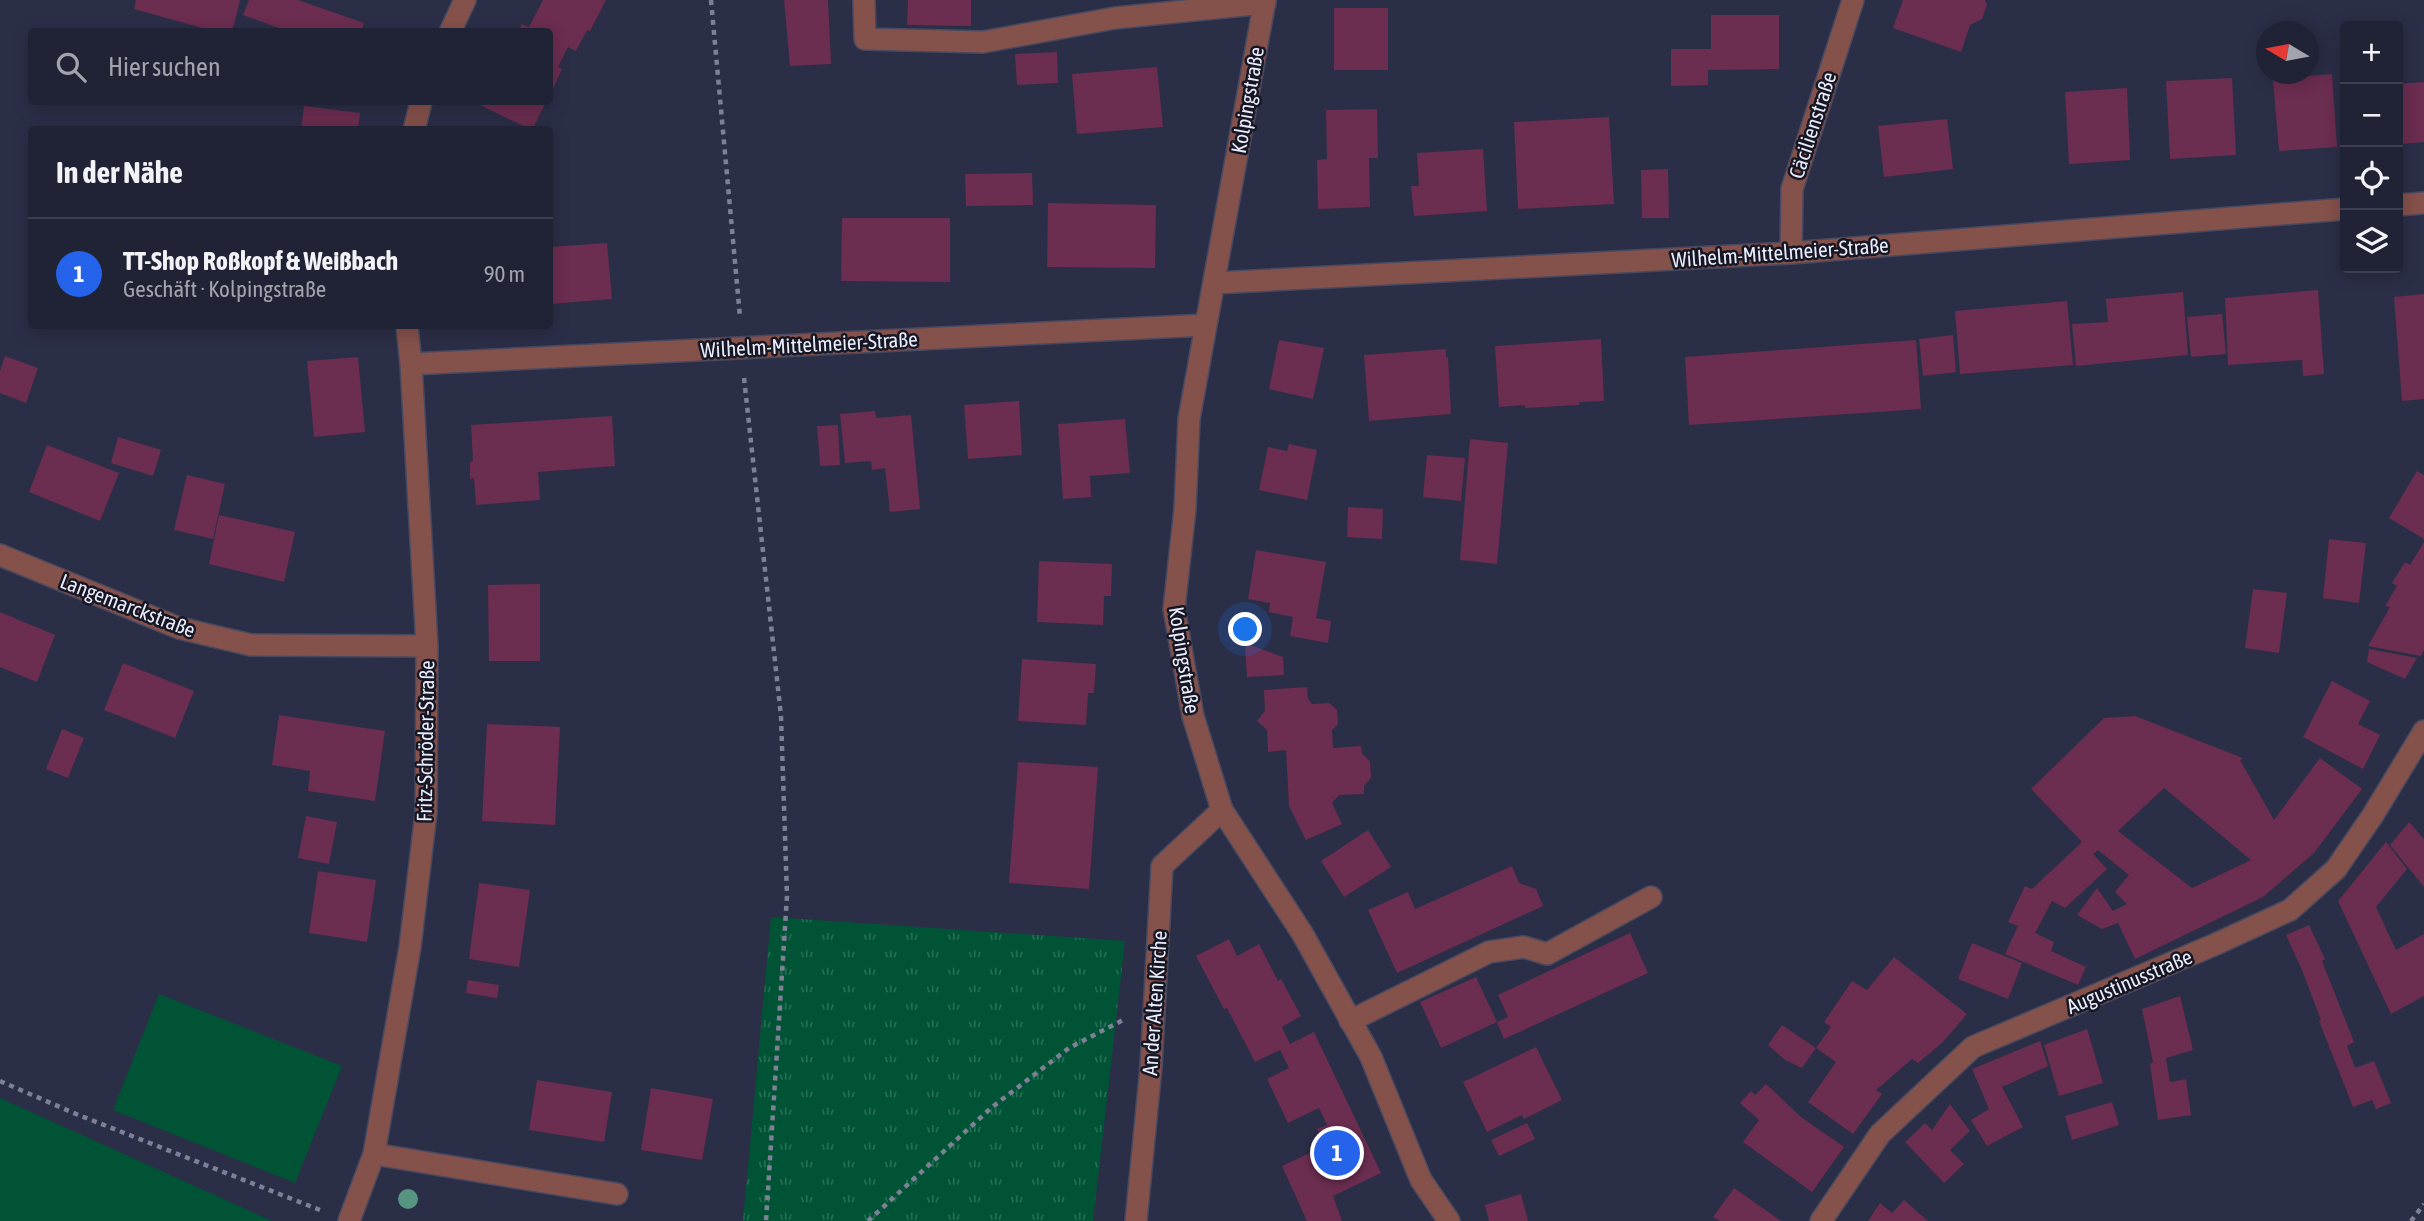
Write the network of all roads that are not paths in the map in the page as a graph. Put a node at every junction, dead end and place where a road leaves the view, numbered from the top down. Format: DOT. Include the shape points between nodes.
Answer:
graph roads {
  1 [pos="864,0"];
  2 [pos="1853,0"];
  3 [pos="463,1"];
  4 [pos="1265,1"];
  5 [pos="452,28"];
  6 [pos="420,105"];
  7 [pos="415,126"];
  8 [pos="2424,203"];
  9 [pos="2403,205"];
  10 [pos="2340,209"];
  11 [pos="1791,253"];
  12 [pos="1214,283"];
  13 [pos="1206,325"];
  14 [pos="407,329"];
  15 [pos="411,364"];
  16 [pos="0,555"];
  17 [pos="428,646"];
  18 [pos="2424,731"];
  19 [pos="1222,810"];
  20 [pos="1651,897"];
  21 [pos="1350,1021"];
  22 [pos="374,1154"];
  23 [pos="617,1194"];
  24 [pos="349,1221"];
  25 [pos="1136,1221"];
  26 [pos="1449,1221"];
  27 [pos="1821,1221"];
  1 -- 4 [label="street" via="865,39 983,42 1115,18"];
  2 -- 11 [label="street, Cäcilienstraße" via="1792,189"];
  3 -- 5 [label="street"];
  4 -- 12 [label="street, Kolpingstraße"];
  6 -- 7 [label="street"];
  8 -- 9 [label="street"];
  10 -- 11 [label="street, Wilhelm-Mittelmeier-Straße"];
  11 -- 12 [label="street, Wilhelm-Mittelmeier-Straße"];
  12 -- 13 [label="street, Kolpingstraße"];
  13 -- 15 [label="street, Wilhelm-Mittelmeier-Straße"];
  13 -- 19 [label="street, Kolpingstraße" via="1189,419 1174,609 1193,716"];
  14 -- 15 [label="street, Fritz-Schröder-Straße"];
  15 -- 17 [label="street, Fritz-Schröder-Straße"];
  16 -- 17 [label="street, Langemarckstraße" via="179,628 251,645"];
  17 -- 22 [label="street, Fritz-Schröder-Straße" via="426,813 410,947"];
  18 -- 27 [label="street, Augustinusstraße" via="2336,869 2290,910 1973,1048 1880,1134"];
  19 -- 21 [label="street, Kolpingstraße" via="1302,933"];
  19 -- 25 [label="street, An der Alten Kirche" via="1162,866"];
  20 -- 21 [label="street" via="1546,954 1524,947 1489,952"];
  21 -- 26 [label="street, Kolpingstraße" via="1371,1057 1420,1180"];
  22 -- 23 [label="street"];
  22 -- 24 [label="street, Fritz-Schröder-Straße"];
}
